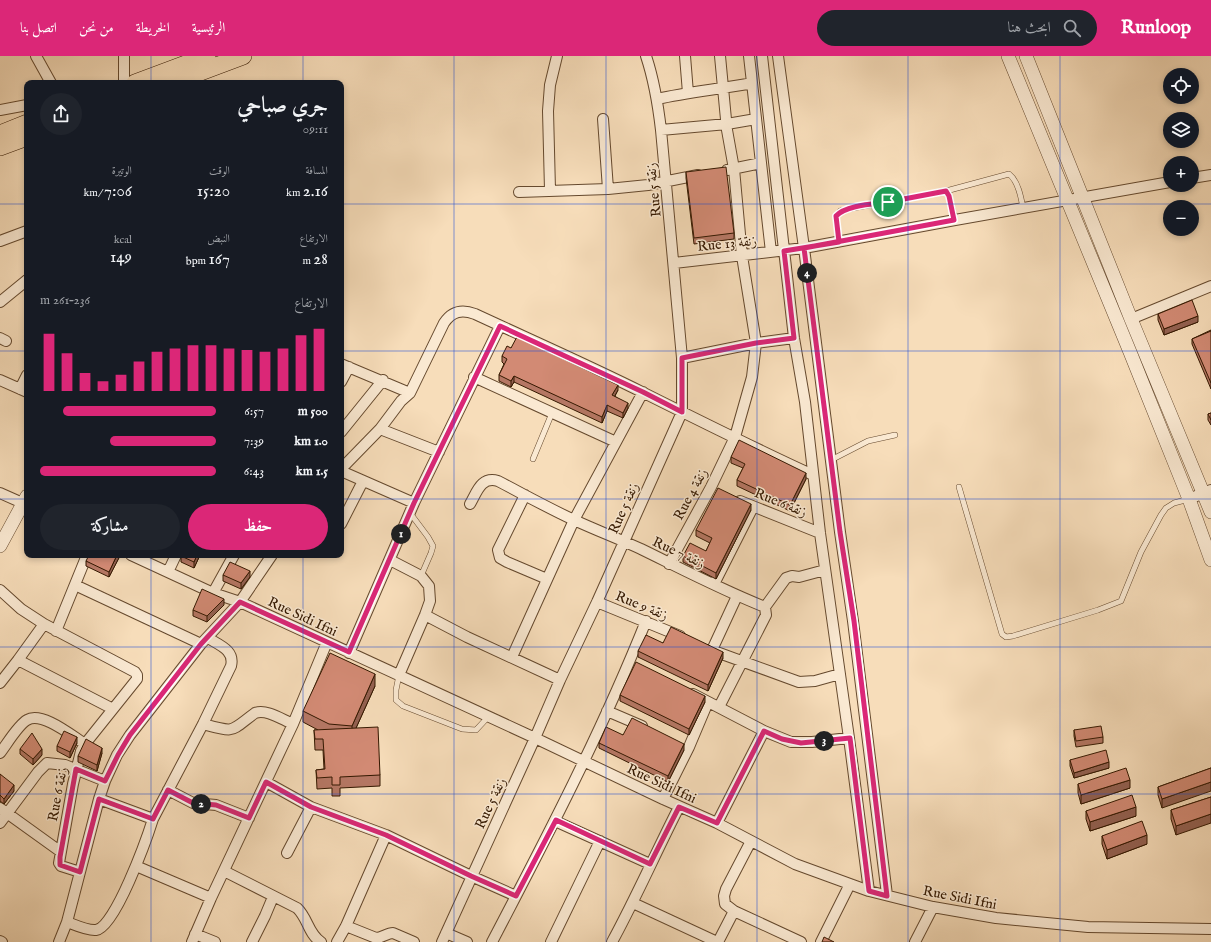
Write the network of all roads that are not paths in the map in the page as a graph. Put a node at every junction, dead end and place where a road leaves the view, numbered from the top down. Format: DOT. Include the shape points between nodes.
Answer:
graph roads {
  1 [pos="36,56"];
  2 [pos="124,56"];
  3 [pos="207,56"];
  4 [pos="243,56"];
  5 [pos="557,56"];
  6 [pos="646,56"];
  7 [pos="685,56"];
  8 [pos="720,56"];
  9 [pos="749,56"];
  10 [pos="762,56"];
  11 [pos="778,56"];
  12 [pos="1008,56"];
  13 [pos="1026,56"];
  14 [pos="195,79"];
  15 [pos="49,80"];
  16 [pos="124,80"];
  17 [pos="143,80"];
  18 [pos="752,83"];
  19 [pos="723,89"];
  20 [pos="688,93"];
  21 [pos="658,99"];
  22 [pos="24,106"];
  23 [pos="0,110"];
  24 [pos="603,119"];
  25 [pos="756,119"];
  26 [pos="24,124"];
  27 [pos="727,124"];
  28 [pos="661,130"];
  29 [pos="0,134"];
  30 [pos="24,137"];
  31 [pos="0,147"];
  32 [pos="761,163"];
  33 [pos="734,169"];
  34 [pos="1211,175"];
  35 [pos="1199,177"];
  36 [pos="666,182"];
  37 [pos="1163,183"];
  38 [pos="608,189"];
  39 [pos="550,190"];
  40 [pos="946,191"];
  41 [pos="519,192"];
  42 [pos="1083,197"];
  43 [pos="1067,201"];
  44 [pos="1023,208"];
  45 [pos="954,220"];
  46 [pos="24,232"];
  47 [pos="0,241"];
  48 [pos="839,242"];
  49 [pos="804,248"];
  50 [pos="784,251"];
  51 [pos="771,252"];
  52 [pos="742,256"];
  53 [pos="674,263"];
  54 [pos="24,282"];
  55 [pos="1211,286"];
  56 [pos="0,302"];
  57 [pos="1131,319"];
  58 [pos="500,326"];
  59 [pos="794,338"];
  60 [pos="756,343"];
  61 [pos="682,358"];
  62 [pos="345,365"];
  63 [pos="474,377"];
  64 [pos="0,380"];
  65 [pos="383,380"];
  66 [pos="24,390"];
  67 [pos="643,392"];
  68 [pos="410,393"];
  69 [pos="682,412"];
  70 [pos="552,413"];
  71 [pos="344,426"];
  72 [pos="380,430"];
  73 [pos="895,435"];
  74 [pos="735,437"];
  75 [pos="616,442"];
  76 [pos="439,452"];
  77 [pos="533,459"];
  78 [pos="831,460"];
  79 [pos="344,467"];
  80 [pos="344,471"];
  81 [pos="813,475"];
  82 [pos="364,481"];
  83 [pos="958,487"];
  84 [pos="1207,491"];
  85 [pos="0,493"];
  86 [pos="525,495"];
  87 [pos="732,497"];
  88 [pos="1189,500"];
  89 [pos="24,501"];
  90 [pos="414,503"];
  91 [pos="470,504"];
  92 [pos="24,505"];
  93 [pos="754,507"];
  94 [pos="1211,512"];
  95 [pos="410,513"];
  96 [pos="344,518"];
  97 [pos="574,520"];
  98 [pos="820,533"];
  99 [pos="623,541"];
  100 [pos="0,546"];
  101 [pos="86,558"];
  102 [pos="138,558"];
  103 [pos="175,558"];
  104 [pos="232,558"];
  105 [pos="270,558"];
  106 [pos="390,560"];
  107 [pos="1211,560"];
  108 [pos="669,564"];
  109 [pos="825,570"];
  110 [pos="168,572"];
  111 [pos="421,576"];
  112 [pos="547,579"];
  113 [pos="714,584"];
  114 [pos="75,585"];
  115 [pos="0,590"];
  116 [pos="214,593"];
  117 [pos="737,596"];
  118 [pos="240,602"];
  119 [pos="597,602"];
  120 [pos="765,611"];
  121 [pos="425,615"];
  122 [pos="646,621"];
  123 [pos="44,624"];
  124 [pos="56,631"];
  125 [pos="686,639"];
  126 [pos="205,641"];
  127 [pos="327,642"];
  128 [pos="699,645"];
  129 [pos="712,650"];
  130 [pos="349,652"];
  131 [pos="512,658"];
  132 [pos="18,660"];
  133 [pos="743,662"];
  134 [pos="840,674"];
  135 [pos="399,675"];
  136 [pos="560,680"];
  137 [pos="0,683"];
  138 [pos="687,692"];
  139 [pos="708,702"];
  140 [pos="719,708"];
  141 [pos="113,710"];
  142 [pos="607,711"];
  143 [pos="489,716"];
  144 [pos="203,724"];
  145 [pos="293,724"];
  146 [pos="648,729"];
  147 [pos="764,731"];
  148 [pos="535,738"];
  149 [pos="850,738"];
  150 [pos="85,744"];
  151 [pos="0,753"];
  152 [pos="584,762"];
  153 [pos="76,769"];
  154 [pos="105,781"];
  155 [pos="266,782"];
  156 [pos="168,790"];
  157 [pos="99,799"];
  158 [pos="663,800"];
  159 [pos="311,807"];
  160 [pos="679,807"];
  161 [pos="4,811"];
  162 [pos="249,818"];
  163 [pos="153,819"];
  164 [pos="556,820"];
  165 [pos="0,823"];
  166 [pos="717,823"];
  167 [pos="386,835"];
  168 [pos="600,841"];
  169 [pos="751,841"];
  170 [pos="61,852"];
  171 [pos="287,853"];
  172 [pos="650,864"];
  173 [pos="136,866"];
  174 [pos="224,871"];
  175 [pos="80,872"];
  176 [pos="471,876"];
  177 [pos="850,884"];
  178 [pos="869,891"];
  179 [pos="516,896"];
  180 [pos="887,896"];
  181 [pos="273,897"];
  182 [pos="211,898"];
  183 [pos="633,903"];
  184 [pos="933,907"];
  185 [pos="734,911"];
  186 [pos="67,922"];
  187 [pos="346,926"];
  188 [pos="1211,929"];
  189 [pos="444,937"];
  190 [pos="194,938"];
  191 [pos="59,942"];
  192 [pos="215,942"];
  193 [pos="252,942"];
  194 [pos="321,942"];
  195 [pos="337,942"];
  196 [pos="414,942"];
  197 [pos="467,942"];
  198 [pos="492,942"];
  199 [pos="551,942"];
  200 [pos="612,942"];
  201 [pos="717,942"];
  202 [pos="801,942"];
  203 [pos="821,942"];
  204 [pos="915,942"];
  1 -- 15 [label="street"];
  2 -- 16 [label="street"];
  3 -- 17 [label="main road"];
  4 -- 14 [label="main road"];
  5 -- 39 [label="street" via="550,85 548,111"];
  6 -- 21 [label="street, Rue 5 زنقة"];
  7 -- 20 [label="street"];
  8 -- 19 [label="street, Rue 4 زنقة"];
  9 -- 18 [label="street"];
  10 -- 50 [label="street"];
  11 -- 49 [label="street"];
  12 -- 43 [label="street"];
  13 -- 42 [label="street"];
  18 -- 19 [label="street"];
  18 -- 25 [label="street"];
  19 -- 20 [label="street"];
  19 -- 27 [label="street, Rue 4 زنقة"];
  20 -- 21 [label="street"];
  21 -- 28 [label="street, Rue 5 زنقة"];
  22 -- 23 [label="street"];
  24 -- 38 [label="street"];
  25 -- 27 [label="street"];
  25 -- 32 [label="street"];
  26 -- 29 [label="main road"];
  27 -- 28 [label="street"];
  27 -- 33 [label="street, Rue 4 زنقة"];
  28 -- 36 [label="street, Rue 5 زنقة"];
  30 -- 31 [label="main road"];
  32 -- 33 [label="street"];
  32 -- 51 [label="street"];
  33 -- 36 [label="street"];
  33 -- 52 [label="street, Rue 4 زنقة"];
  34 -- 35 [label="street"];
  36 -- 38 [label="street"];
  36 -- 53 [label="street, Rue 5 زنقة"];
  37 -- 42 [label="street, Rue 13 زنقة"];
  38 -- 39 [label="street"];
  39 -- 41 [label="street"];
  40 -- 44 [label="lane" via="1009,174 1013,177"];
  40 -- 45 [label="lane"];
  40 -- 48 [label="lane" via="840,211 836,216"];
  42 -- 43 [label="street, Rue 13 زنقة"];
  42 -- 57 [label="street"];
  43 -- 44 [label="street, Rue 13 زنقة"];
  43 -- 88 [label="street"];
  44 -- 45 [label="street, Rue 13 زنقة"];
  45 -- 48 [label="street, Rue 13 زنقة"];
  46 -- 47 [label="street"];
  48 -- 49 [label="street, Rue 13 زنقة"];
  49 -- 50 [label="street, Rue 13 زنقة"];
  49 -- 78 [label="street"];
  50 -- 51 [label="street, Rue 13 زنقة"];
  50 -- 59 [label="street"];
  51 -- 52 [label="street, Rue 13 زنقة"];
  52 -- 53 [label="street, Rue 13 زنقة"];
  52 -- 60 [label="street, Rue 4 زنقة"];
  53 -- 61 [label="street, Rue 5 زنقة"];
  54 -- 56 [label="street"];
  55 -- 57 [label="street"];
  57 -- 84 [label="street"];
  58 -- 63 [label="street"];
  58 -- 67 [label="street"];
  58 -- 68 [label="street" via="468,311 454,313 448,317"];
  59 -- 60 [label="street"];
  59 -- 81 [label="street" via="805,402"];
  60 -- 61 [label="street"];
  60 -- 74 [label="street, Rue 4 زنقة" via="752,377"];
  61 -- 69 [label="street, Rue 5 زنقة"];
  62 -- 65 [label="street"];
  63 -- 70 [label="street"];
  63 -- 76 [label="street"];
  64 -- 66 [label="street"];
  65 -- 68 [label="street"];
  65 -- 71 [label="street"];
  67 -- 69 [label="street"];
  67 -- 75 [label="street"];
  68 -- 72 [label="street"];
  69 -- 74 [label="street"];
  69 -- 99 [label="street, Rue 5 زنقة"];
  70 -- 75 [label="street"];
  70 -- 77 [label="lane"];
  72 -- 76 [label="street"];
  72 -- 79 [label="street"];
  73 -- 78 [label="lane" via="868,441"];
  74 -- 81 [label="street"];
  74 -- 108 [label="street, Rue 4 زنقة" via="714,489"];
  75 -- 97 [label="street"];
  76 -- 90 [label="street"];
  78 -- 180 [label="street" via="854,621"];
  80 -- 82 [label="street"];
  81 -- 98 [label="street"];
  82 -- 90 [label="street"];
  82 -- 96 [label="street"];
  83 -- 88 [label="lane" via="1002,634 1006,637 1121,601 1141,552 1161,515 1174,503"];
  84 -- 88 [label="street"];
  84 -- 94 [label="street"];
  85 -- 89 [label="street"];
  86 -- 91 [label="street, Rue 7 زنقة" via="498,481 489,480 480,486"];
  86 -- 97 [label="street, Rue 7 زنقة"];
  86 -- 112 [label="street" via="498,550 500,558"];
  87 -- 93 [label="street, Rue 6 زنقة"];
  88 -- 107 [label="street"];
  90 -- 95 [label="street"];
  92 -- 100 [label="street"];
  93 -- 98 [label="street, Rue 6 زنقة"];
  93 -- 113 [label="street"];
  95 -- 106 [label="street"];
  95 -- 111 [label="lane" via="433,546"];
  97 -- 99 [label="street, Rue 7 زنقة"];
  97 -- 112 [label="street"];
  98 -- 109 [label="street"];
  99 -- 108 [label="street, Rue 7 زنقة"];
  99 -- 119 [label="street, Rue 5 زنقة"];
  101 -- 114 [label="street"];
  102 -- 110 [label="street, Rue Sidi Ifni"];
  103 -- 110 [label="street"];
  104 -- 116 [label="street"];
  105 -- 118 [label="street"];
  106 -- 111 [label="street"];
  106 -- 130 [label="street"];
  108 -- 113 [label="street, Rue 7 زنقة"];
  109 -- 120 [label="street" via="786,578"];
  109 -- 134 [label="street"];
  110 -- 116 [label="street, Rue Sidi Ifni"];
  111 -- 121 [label="street" via="429,586 430,601"];
  112 -- 131 [label="street"];
  113 -- 117 [label="street, Rue 7 زنقة"];
  114 -- 124 [label="street"];
  114 -- 126 [label="street"];
  115 -- 123 [label="street" via="20,609"];
  116 -- 118 [label="street, Rue Sidi Ifni"];
  117 -- 120 [label="street, Rue 7 زنقة"];
  117 -- 129 [label="street"];
  118 -- 126 [label="street"];
  118 -- 127 [label="street, Rue Sidi Ifni"];
  119 -- 122 [label="street, Rue 9 زنقة"];
  119 -- 136 [label="street, Rue 5 زنقة"];
  120 -- 133 [label="street"];
  121 -- 131 [label="street"];
  121 -- 135 [label="street"];
  122 -- 125 [label="street, Rue 9 زنقة"];
  122 -- 142 [label="street" via="632,666"];
  123 -- 124 [label="street"];
  123 -- 132 [label="street"];
  124 -- 141 [label="street, Rue 6 زنقة" via="138,675"];
  126 -- 144 [label="street" via="228,650 232,663"];
  126 -- 154 [label="street" via="130,735"];
  127 -- 130 [label="street, Rue Sidi Ifni"];
  127 -- 145 [label="street"];
  128 -- 129 [label="street"];
  129 -- 133 [label="street"];
  130 -- 135 [label="street, Rue Sidi Ifni"];
  131 -- 136 [label="street"];
  132 -- 137 [label="street"];
  132 -- 141 [label="street"];
  133 -- 134 [label="street" via="799,682 814,682"];
  133 -- 140 [label="street"];
  134 -- 149 [label="street"];
  135 -- 143 [label="street, Rue Sidi Ifni"];
  135 -- 143 [label="lane" via="396,700 403,706 462,730 476,730"];
  136 -- 148 [label="street, Rue 5 زنقة"];
  138 -- 139 [label="street"];
  139 -- 140 [label="street"];
  139 -- 158 [label="street" via="685,745"];
  140 -- 147 [label="street"];
  141 -- 150 [label="street, Rue 6 زنقة"];
  142 -- 146 [label="street"];
  142 -- 152 [label="street"];
  143 -- 148 [label="street, Rue Sidi Ifni"];
  144 -- 145 [label="street" via="234,730 258,712 265,712"];
  144 -- 156 [label="street"];
  145 -- 155 [label="street"];
  147 -- 149 [label="street" via="782,739 801,743"];
  147 -- 166 [label="street"];
  148 -- 152 [label="street, Rue Sidi Ifni"];
  148 -- 176 [label="street, Rue 5 زنقة"];
  149 -- 178 [label="street"];
  150 -- 151 [label="street" via="46,720 32,718 20,726"];
  150 -- 153 [label="street, Rue 6 زنقة"];
  152 -- 158 [label="street, Rue Sidi Ifni"];
  152 -- 164 [label="street"];
  153 -- 154 [label="street"];
  153 -- 161 [label="street" via="65,765 46,764"];
  153 -- 170 [label="street, Rue 6 زنقة"];
  154 -- 157 [label="street"];
  155 -- 159 [label="street"];
  155 -- 162 [label="street"];
  156 -- 162 [label="street" via="193,803 220,806"];
  156 -- 163 [label="street"];
  157 -- 163 [label="street"];
  157 -- 175 [label="street"];
  158 -- 160 [label="street, Rue Sidi Ifni"];
  159 -- 167 [label="street"];
  159 -- 171 [label="street"];
  160 -- 166 [label="street, Rue Sidi Ifni"];
  160 -- 172 [label="street"];
  161 -- 165 [label="street"];
  161 -- 170 [label="street"];
  162 -- 174 [label="street"];
  163 -- 173 [label="street"];
  164 -- 168 [label="street"];
  164 -- 179 [label="street"];
  166 -- 169 [label="street, Rue Sidi Ifni"];
  167 -- 176 [label="street"];
  167 -- 187 [label="street"];
  168 -- 172 [label="street"];
  168 -- 199 [label="street"];
  169 -- 177 [label="street, Rue Sidi Ifni" via="795,864"];
  169 -- 185 [label="street" via="724,896 725,904"];
  170 -- 175 [label="street, Rue 6 زنقة" via="60,865"];
  172 -- 183 [label="street"];
  173 -- 182 [label="street"];
  173 -- 186 [label="street" via="115,910 101,929 90,929"];
  174 -- 181 [label="street"];
  174 -- 182 [label="street"];
  175 -- 186 [label="street"];
  176 -- 179 [label="street"];
  176 -- 189 [label="street, Rue 5 زنقة"];
  177 -- 178 [label="street, Rue Sidi Ifni"];
  177 -- 203 [label="street"];
  178 -- 180 [label="street, Rue Sidi Ifni"];
  179 -- 198 [label="street"];
  180 -- 184 [label="street, Rue Sidi Ifni"];
  181 -- 193 [label="street"];
  181 -- 194 [label="street" via="300,911 313,936"];
  182 -- 190 [label="street"];
  183 -- 200 [label="street"];
  183 -- 201 [label="street"];
  184 -- 188 [label="street, Rue Sidi Ifni" via="1059,925"];
  184 -- 204 [label="street"];
  185 -- 201 [label="street"];
  185 -- 202 [label="street"];
  186 -- 191 [label="street"];
  187 -- 195 [label="street"];
  187 -- 196 [label="street" via="376,938 393,933"];
  189 -- 197 [label="street"];
  190 -- 192 [label="street"];
}
